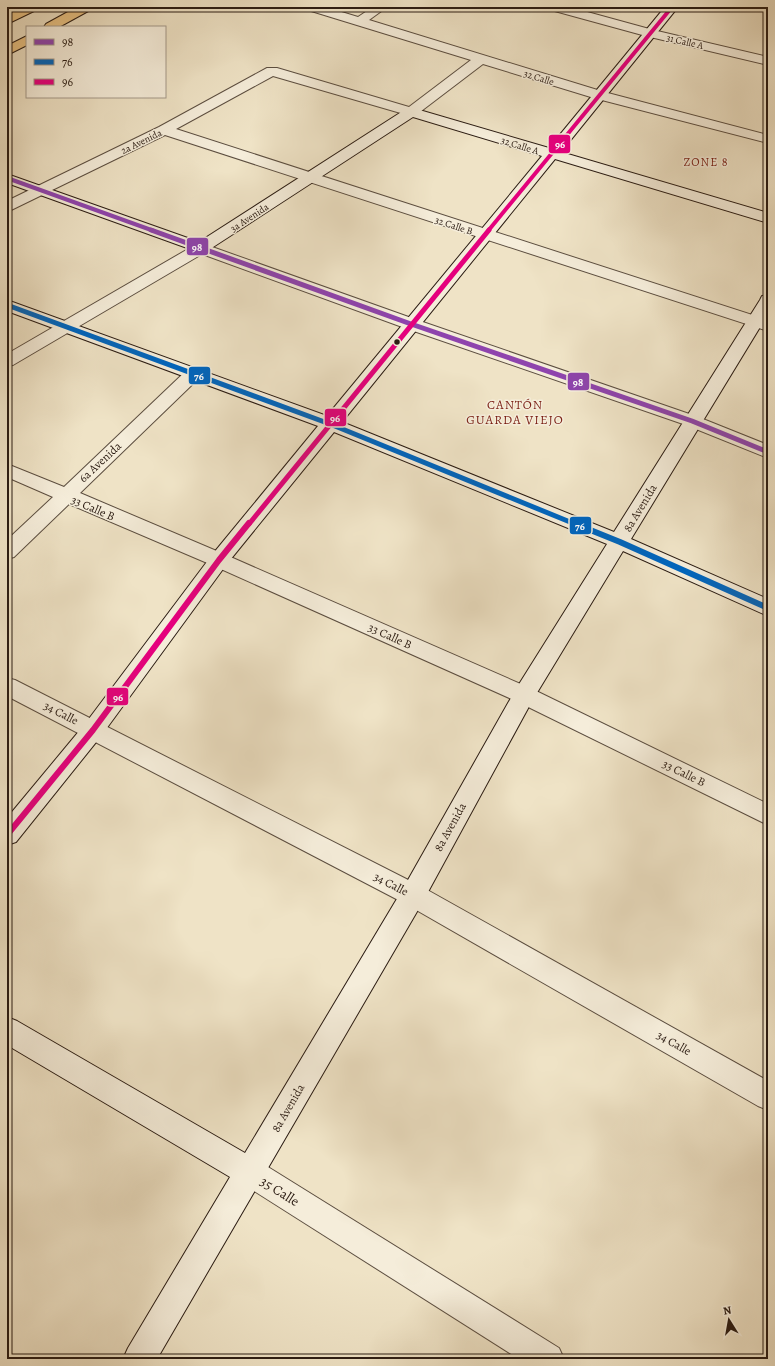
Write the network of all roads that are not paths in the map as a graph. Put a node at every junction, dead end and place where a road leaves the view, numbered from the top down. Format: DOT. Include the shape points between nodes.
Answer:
graph roads {
  1 [pos="32,7"];
  2 [pos="86,7"];
  3 [pos="312,7"];
  4 [pos="381,7"];
  5 [pos="556,7"];
  6 [pos="672,7"];
  7 [pos="7,20"];
  8 [pos="360,21"];
  9 [pos="52,26"];
  10 [pos="650,33"];
  11 [pos="26,41"];
  12 [pos="7,51"];
  13 [pos="481,59"];
  14 [pos="768,61"];
  15 [pos="272,71"];
  16 [pos="599,95"];
  17 [pos="411,112"];
  18 [pos="164,130"];
  19 [pos="768,139"];
  20 [pos="551,154"];
  21 [pos="7,178"];
  22 [pos="309,178"];
  23 [pos="42,191"];
  24 [pos="7,207"];
  25 [pos="768,218"];
  26 [pos="485,235"];
  27 [pos="201,248"];
  28 [pos="768,300"];
  29 [pos="7,305"];
  30 [pos="411,324"];
  31 [pos="762,324"];
  32 [pos="66,328"];
  33 [pos="7,361"];
  34 [pos="193,374"];
  35 [pos="692,421"];
  36 [pos="330,424"];
  37 [pos="768,452"];
  38 [pos="7,470"];
  39 [pos="64,496"];
  40 [pos="620,542"];
  41 [pos="7,552"];
  42 [pos="219,560"];
  43 [pos="768,608"];
  44 [pos="7,686"];
  45 [pos="524,695"];
  46 [pos="93,730"];
  47 [pos="768,815"];
  48 [pos="7,835"];
  49 [pos="413,895"];
  50 [pos="7,1030"];
  51 [pos="768,1096"];
  52 [pos="250,1172"];
  53 [pos="139,1359"];
  54 [pos="548,1359"];
  1 -- 7 [label="main road"];
  2 -- 9 [label="main road"];
  3 -- 8 [label="street, 32 Calle"];
  4 -- 8 [label="street"];
  5 -- 10 [label="street, 31 Calle A"];
  6 -- 10 [label="street"];
  8 -- 13 [label="street, 32 Calle"];
  10 -- 14 [label="street, 31 Calle A"];
  10 -- 16 [label="street"];
  11 -- 12 [label="main road"];
  13 -- 16 [label="street, 32 Calle"];
  13 -- 17 [label="street, 3a Avenida"];
  15 -- 17 [label="street, 32 Calle A"];
  15 -- 18 [label="street, 2a Avenida"];
  16 -- 19 [label="street, 32 Calle"];
  16 -- 20 [label="street"];
  17 -- 20 [label="street, 32 Calle A"];
  17 -- 22 [label="street, 3a Avenida"];
  18 -- 22 [label="street, 32 Calle B"];
  18 -- 23 [label="street, 2a Avenida"];
  20 -- 25 [label="street, 32 Calle A"];
  20 -- 26 [label="street"];
  21 -- 23 [label="street"];
  22 -- 26 [label="street, 32 Calle B"];
  22 -- 27 [label="street, 3a Avenida"];
  23 -- 24 [label="street, 2a Avenida"];
  23 -- 27 [label="street"];
  26 -- 30 [label="street"];
  26 -- 31 [label="street, 32 Calle B"];
  27 -- 30 [label="street"];
  27 -- 32 [label="street, 3a Avenida"];
  28 -- 31 [label="street, 8a Avenida"];
  29 -- 32 [label="street"];
  30 -- 35 [label="street"];
  30 -- 36 [label="street"];
  31 -- 35 [label="street, 8a Avenida"];
  32 -- 33 [label="street, 3a Avenida"];
  32 -- 34 [label="street"];
  34 -- 36 [label="street"];
  34 -- 39 [label="street, 6a Avenida"];
  35 -- 37 [label="street"];
  35 -- 40 [label="street, 8a Avenida"];
  36 -- 40 [label="street"];
  36 -- 42 [label="street"];
  38 -- 39 [label="street, 33 Calle B"];
  39 -- 41 [label="street, 6a Avenida"];
  39 -- 42 [label="street, 33 Calle B"];
  40 -- 43 [label="street"];
  40 -- 45 [label="street, 8a Avenida"];
  42 -- 45 [label="street, 33 Calle B"];
  42 -- 46 [label="street"];
  44 -- 46 [label="street, 34 Calle"];
  45 -- 47 [label="street, 33 Calle B"];
  45 -- 49 [label="street, 8a Avenida"];
  46 -- 48 [label="street"];
  46 -- 49 [label="street, 34 Calle"];
  49 -- 51 [label="street, 34 Calle"];
  49 -- 52 [label="street, 8a Avenida"];
  50 -- 52 [label="street, 35 Calle"];
  52 -- 53 [label="street, 8a Avenida"];
  52 -- 54 [label="street, 35 Calle"];
}
